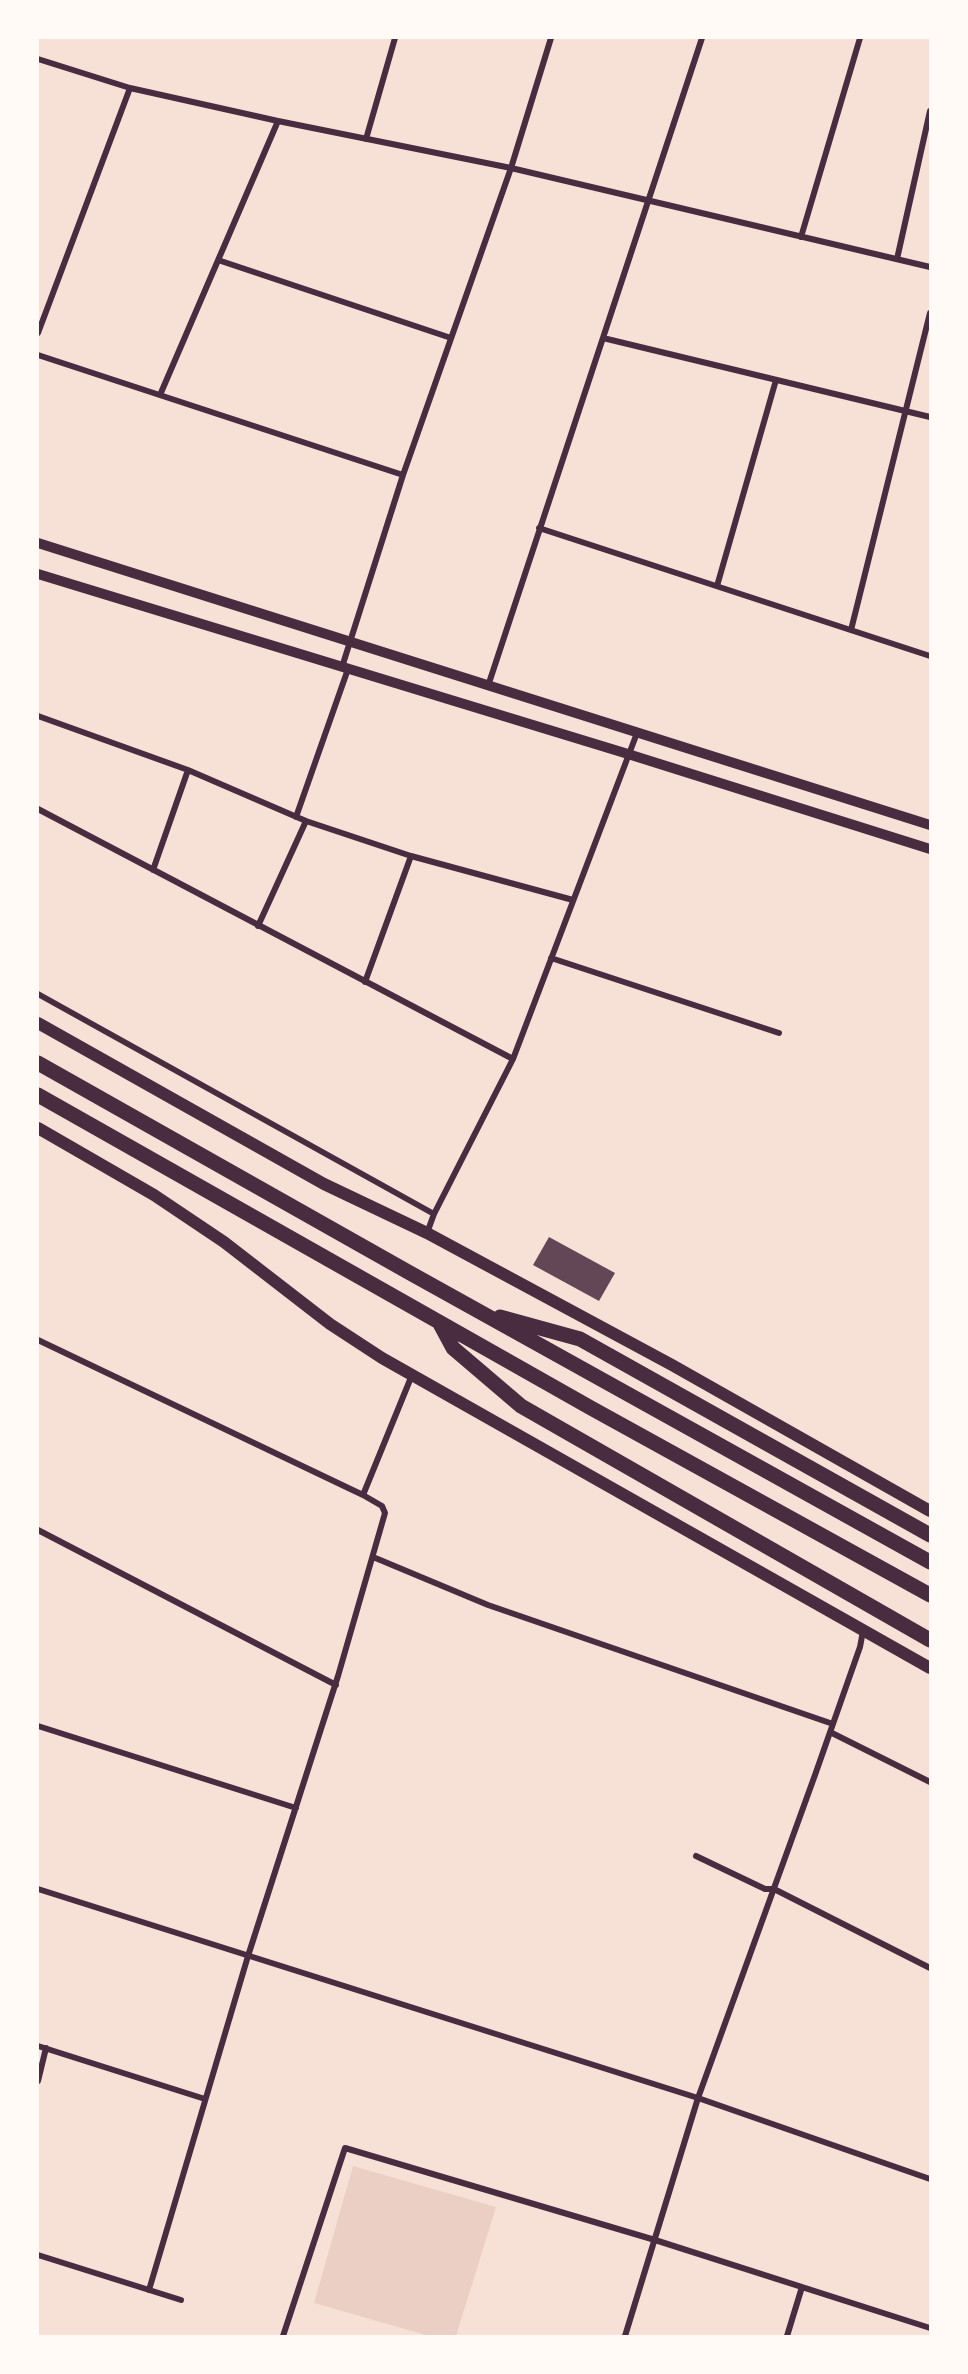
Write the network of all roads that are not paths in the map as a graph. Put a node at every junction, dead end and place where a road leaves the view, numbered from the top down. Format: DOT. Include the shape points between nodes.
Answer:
graph roads {
  1 [pos="395,38"];
  2 [pos="551,38"];
  3 [pos="702,38"];
  4 [pos="860,38"];
  5 [pos="38,59"];
  6 [pos="130,88"];
  7 [pos="930,111"];
  8 [pos="278,121"];
  9 [pos="366,139"];
  10 [pos="511,168"];
  11 [pos="649,201"];
  12 [pos="801,237"];
  13 [pos="897,259"];
  14 [pos="218,260"];
  15 [pos="930,267"];
  16 [pos="930,313"];
  17 [pos="38,333"];
  18 [pos="451,338"];
  19 [pos="603,338"];
  20 [pos="38,355"];
  21 [pos="776,380"];
  22 [pos="160,395"];
  23 [pos="906,411"];
  24 [pos="930,417"];
  25 [pos="403,475"];
  26 [pos="539,528"];
  27 [pos="38,543"];
  28 [pos="38,574"];
  29 [pos="717,586"];
  30 [pos="851,630"];
  31 [pos="350,642"];
  32 [pos="930,656"];
  33 [pos="345,668"];
  34 [pos="488,686"];
  35 [pos="38,716"];
  36 [pos="637,733"];
  37 [pos="628,754"];
  38 [pos="188,770"];
  39 [pos="38,809"];
  40 [pos="296,817"];
  41 [pos="306,821"];
  42 [pos="930,825"];
  43 [pos="930,849"];
  44 [pos="411,856"];
  45 [pos="153,870"];
  46 [pos="573,900"];
  47 [pos="258,926"];
  48 [pos="551,958"];
  49 [pos="365,982"];
  50 [pos="38,994"];
  51 [pos="38,1023"];
  52 [pos="779,1033"];
  53 [pos="513,1059"];
  54 [pos="38,1063"];
  55 [pos="38,1095"];
  56 [pos="38,1128"];
  57 [pos="434,1214"];
  58 [pos="427,1233"];
  59 [pos="477,1310"];
  60 [pos="439,1321"];
  61 [pos="38,1340"];
  62 [pos="412,1375"];
  63 [pos="363,1495"];
  64 [pos="930,1511"];
  65 [pos="38,1530"];
  66 [pos="930,1535"];
  67 [pos="373,1557"];
  68 [pos="930,1562"];
  69 [pos="930,1594"];
  70 [pos="863,1631"];
  71 [pos="930,1640"];
  72 [pos="930,1668"];
  73 [pos="336,1685"];
  74 [pos="833,1724"];
  75 [pos="38,1726"];
  76 [pos="830,1732"];
  77 [pos="930,1782"];
  78 [pos="296,1808"];
  79 [pos="696,1856"];
  80 [pos="38,1889"];
  81 [pos="774,1889"];
  82 [pos="248,1956"];
  83 [pos="930,1968"];
  84 [pos="38,2046"];
  85 [pos="46,2048"];
  86 [pos="38,2081"];
  87 [pos="698,2098"];
  88 [pos="205,2099"];
  89 [pos="930,2179"];
  90 [pos="655,2240"];
  91 [pos="38,2255"];
  92 [pos="802,2287"];
  93 [pos="149,2290"];
  94 [pos="181,2300"];
  95 [pos="930,2328"];
  96 [pos="283,2337"];
  97 [pos="625,2337"];
  98 [pos="787,2337"];
  1 -- 9 [label="street"];
  2 -- 10 [label="street"];
  3 -- 11 [label="street"];
  4 -- 12 [label="street"];
  5 -- 6 [label="street"];
  6 -- 8 [label="street"];
  6 -- 17 [label="street"];
  7 -- 13 [label="street"];
  8 -- 9 [label="street"];
  8 -- 14 [label="street"];
  9 -- 10 [label="street"];
  10 -- 11 [label="street"];
  10 -- 18 [label="street"];
  11 -- 12 [label="street"];
  11 -- 19 [label="street"];
  12 -- 13 [label="street"];
  13 -- 15 [label="street"];
  14 -- 18 [label="street"];
  14 -- 22 [label="street"];
  16 -- 23 [label="street"];
  18 -- 25 [label="street"];
  19 -- 21 [label="street"];
  19 -- 26 [label="street"];
  20 -- 22 [label="street"];
  21 -- 23 [label="street"];
  21 -- 29 [label="street"];
  22 -- 25 [label="street"];
  23 -- 24 [label="street"];
  23 -- 30 [label="street"];
  25 -- 31 [label="street"];
  26 -- 29 [label="street"];
  26 -- 34 [label="street"];
  27 -- 31 [label="street"];
  28 -- 33 [label="street"];
  29 -- 30 [label="street"];
  30 -- 32 [label="street"];
  31 -- 33 [label="street"];
  31 -- 34 [label="street"];
  33 -- 37 [label="street"];
  33 -- 40 [label="street"];
  34 -- 36 [label="street"];
  35 -- 38 [label="street"];
  36 -- 37 [label="street"];
  36 -- 42 [label="street"];
  37 -- 43 [label="street"];
  37 -- 46 [label="street"];
  38 -- 40 [label="street"];
  38 -- 45 [label="street"];
  39 -- 45 [label="street"];
  40 -- 41 [label="street"];
  41 -- 44 [label="street"];
  41 -- 47 [label="street"];
  44 -- 46 [label="street"];
  44 -- 49 [label="street"];
  45 -- 47 [label="street"];
  46 -- 48 [label="street"];
  47 -- 49 [label="street"];
  48 -- 52 [label="street"];
  48 -- 53 [label="street"];
  49 -- 53 [label="street"];
  50 -- 57 [label="street"];
  51 -- 58 [label="main road" via="324,1184"];
  53 -- 57 [label="street"];
  54 -- 59 [label="highway"];
  55 -- 60 [label="highway"];
  56 -- 62 [label="main road" via="154,1195 224,1242 330,1324"];
  57 -- 58 [label="street"];
  58 -- 64 [label="main road"];
  59 -- 66 [label="highway" via="580,1339"];
  59 -- 68 [label="highway"];
  60 -- 69 [label="highway"];
  60 -- 71 [label="highway" via="453,1348 521,1407"];
  61 -- 63 [label="street"];
  62 -- 63 [label="street"];
  62 -- 70 [label="main road"];
  63 -- 67 [label="street" via="382,1506 385,1513"];
  65 -- 73 [label="street"];
  67 -- 73 [label="street"];
  67 -- 74 [label="street" via="488,1605"];
  70 -- 72 [label="main road"];
  70 -- 74 [label="street"];
  73 -- 78 [label="street"];
  74 -- 76 [label="street"];
  75 -- 78 [label="street"];
  76 -- 77 [label="street"];
  76 -- 81 [label="street"];
  78 -- 82 [label="street"];
  79 -- 81 [label="street" via="765,1889"];
  80 -- 82 [label="street"];
  81 -- 83 [label="street"];
  81 -- 87 [label="street"];
  82 -- 87 [label="street"];
  82 -- 88 [label="street"];
  84 -- 85 [label="street"];
  85 -- 86 [label="street"];
  85 -- 88 [label="street"];
  87 -- 89 [label="street"];
  87 -- 90 [label="street"];
  88 -- 93 [label="street"];
  90 -- 92 [label="street"];
  90 -- 96 [label="street" via="345,2148"];
  90 -- 97 [label="street"];
  91 -- 93 [label="street"];
  92 -- 95 [label="street"];
  92 -- 98 [label="street"];
  93 -- 94 [label="street"];
}
